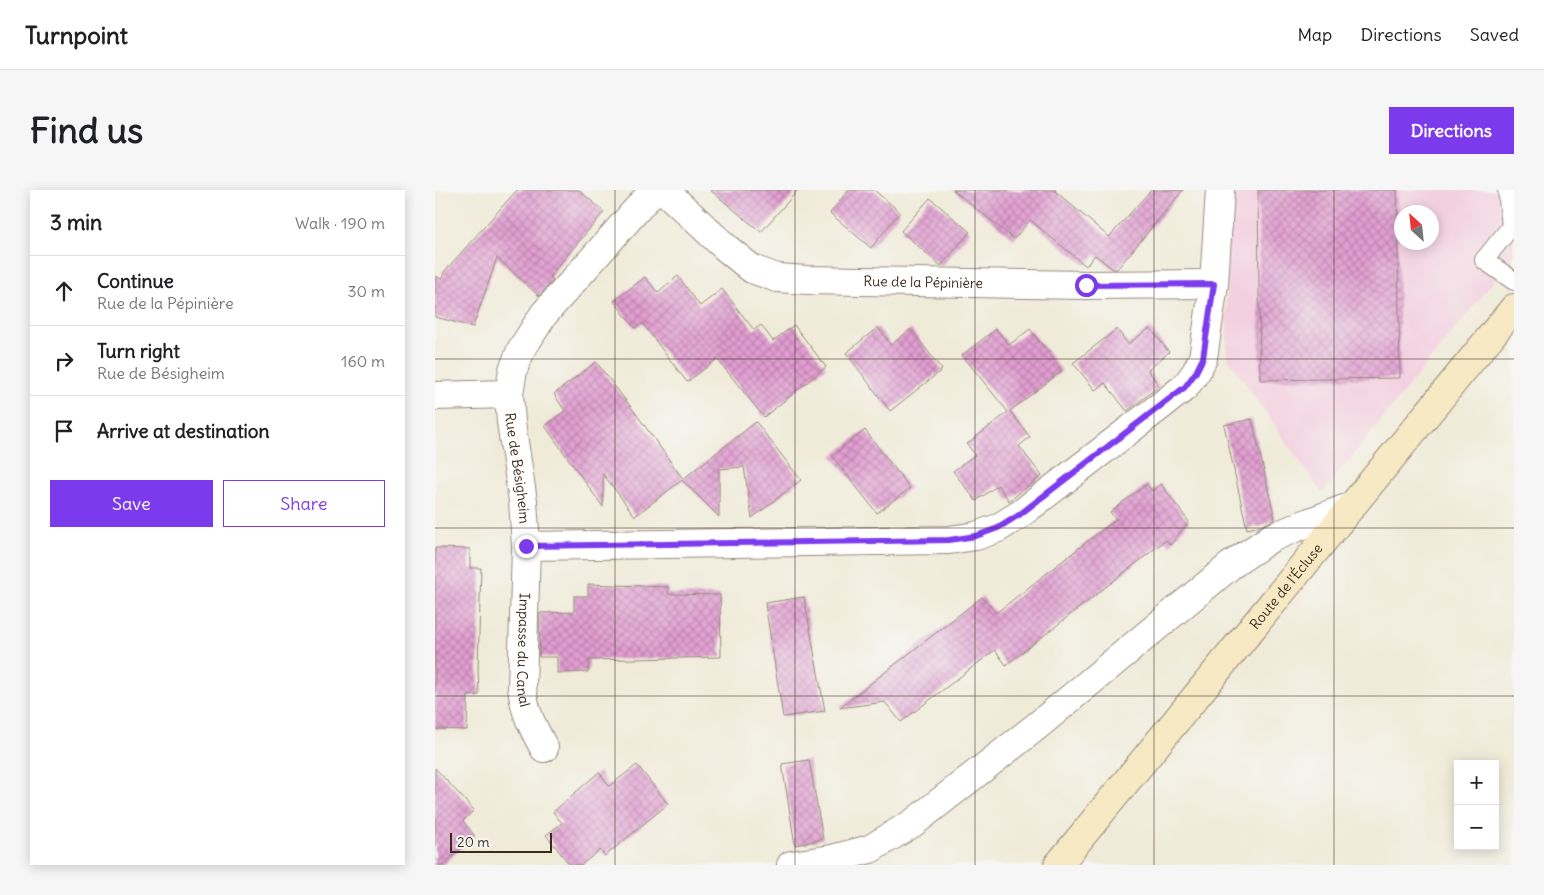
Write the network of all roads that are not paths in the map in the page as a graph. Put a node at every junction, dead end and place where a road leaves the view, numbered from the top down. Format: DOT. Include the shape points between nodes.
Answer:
graph roads {
  1 [pos="654,190"];
  2 [pos="664,190"];
  3 [pos="1221,190"];
  4 [pos="1507,190"];
  5 [pos="1513,225"];
  6 [pos="1514,281"];
  7 [pos="1214,284"];
  8 [pos="1514,308"];
  9 [pos="509,394"];
  10 [pos="435,396"];
  11 [pos="1352,506"];
  12 [pos="526,546"];
  13 [pos="544,748"];
  14 [pos="791,865"];
  15 [pos="1058,865"];
  1 -- 9 [label="street, Rue de Bésigheim" via="544,314 521,350"];
  2 -- 7 [label="street, Rue de la Pépinière" via="752,269 777,278 1076,285"];
  3 -- 7 [label="street"];
  4 -- 5 [label="lane"];
  5 -- 6 [label="lane" via="1485,260"];
  7 -- 12 [label="street" via="1203,358 1185,387 998,528 976,536 949,540"];
  8 -- 11 [label="main road, Route de l'Écluse"];
  9 -- 10 [label="street"];
  9 -- 12 [label="street, Rue de Bésigheim"];
  11 -- 14 [label="street" via="1271,538 1231,565 1037,726 913,823 869,848 832,859"];
  11 -- 15 [label="main road, Route de l'Écluse"];
  12 -- 13 [label="street, Impasse du Canal" via="522,688 524,706"];
}
